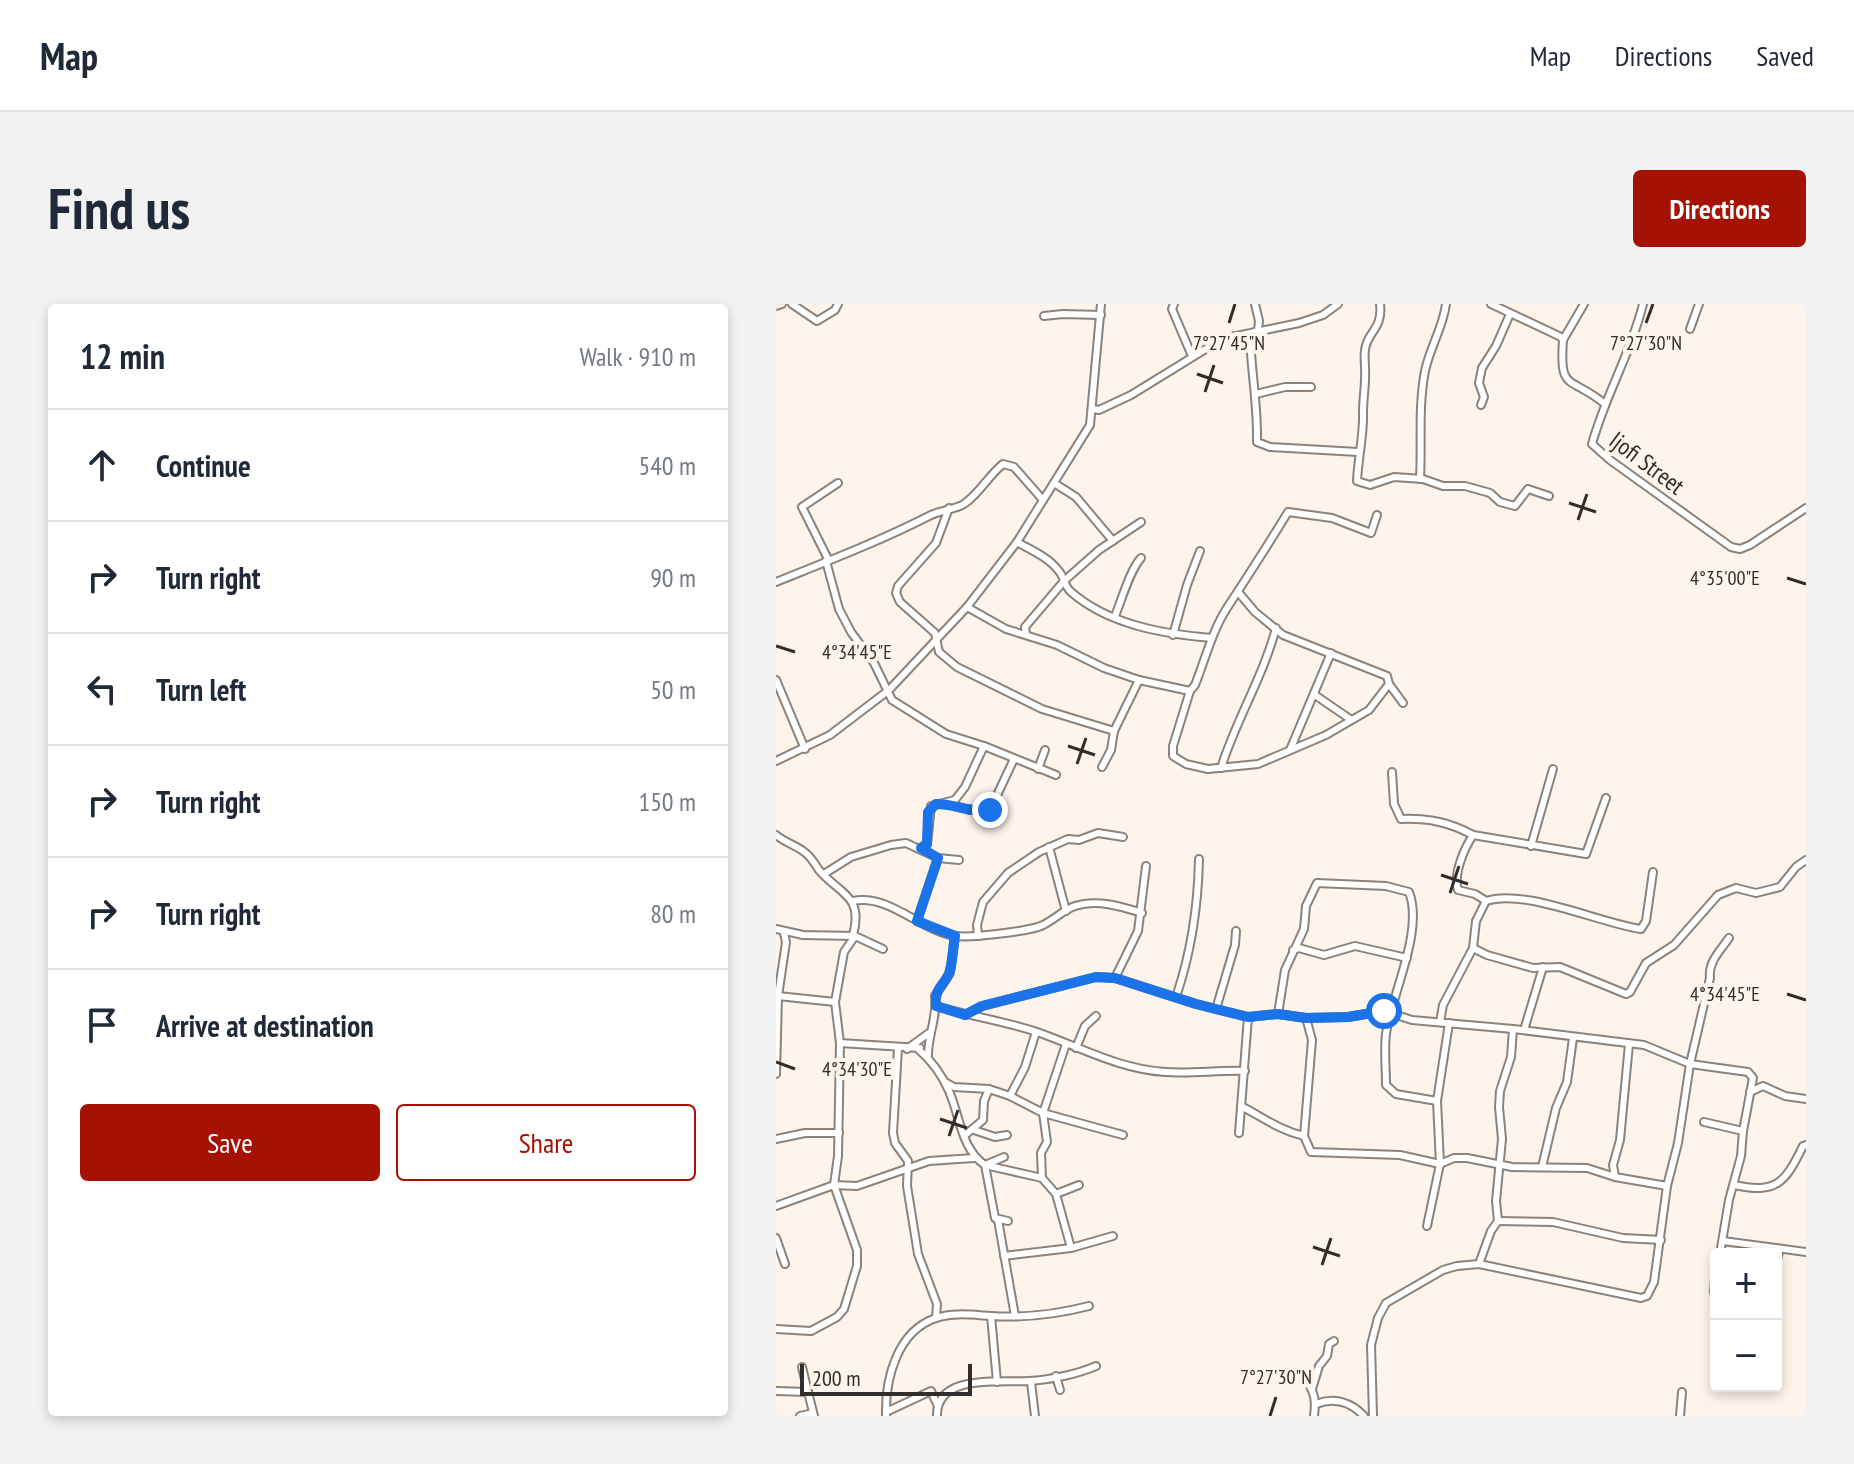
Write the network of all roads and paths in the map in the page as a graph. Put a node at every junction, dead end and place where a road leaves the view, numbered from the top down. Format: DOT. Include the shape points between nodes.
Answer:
graph roads {
  1 [pos="783,304"];
  2 [pos="792,304"];
  3 [pos="838,304"];
  4 [pos="1101,304"];
  5 [pos="1174,304"];
  6 [pos="1255,304"];
  7 [pos="1338,304"];
  8 [pos="1380,304"];
  9 [pos="1446,304"];
  10 [pos="1491,304"];
  11 [pos="1584,304"];
  12 [pos="1643,304"];
  13 [pos="1699,304"];
  14 [pos="776,306"];
  15 [pos="1510,314"];
  16 [pos="1101,315"];
  17 [pos="1044,316"];
  18 [pos="1690,329"];
  19 [pos="1250,335"];
  20 [pos="1563,340"];
  21 [pos="1192,356"];
  22 [pos="1311,387"];
  23 [pos="1256,394"];
  24 [pos="1605,404"];
  25 [pos="1481,405"];
  26 [pos="1093,409"];
  27 [pos="1358,452"];
  28 [pos="1420,479"];
  29 [pos="838,483"];
  30 [pos="1054,483"];
  31 [pos="1549,496"];
  32 [pos="1043,500"];
  33 [pos="949,508"];
  34 [pos="1806,508"];
  35 [pos="1377,515"];
  36 [pos="1141,522"];
  37 [pos="1113,541"];
  38 [pos="1017,542"];
  39 [pos="1200,551"];
  40 [pos="1141,558"];
  41 [pos="827,560"];
  42 [pos="1064,581"];
  43 [pos="776,582"];
  44 [pos="1239,593"];
  45 [pos="967,607"];
  46 [pos="1115,616"];
  47 [pos="1276,628"];
  48 [pos="1026,634"];
  49 [pos="1173,635"];
  50 [pos="1212,638"];
  51 [pos="938,640"];
  52 [pos="1331,653"];
  53 [pos="776,680"];
  54 [pos="1139,680"];
  55 [pos="1389,684"];
  56 [pos="889,690"];
  57 [pos="1190,691"];
  58 [pos="1315,695"];
  59 [pos="1403,703"];
  60 [pos="1350,719"];
  61 [pos="1114,731"];
  62 [pos="984,746"];
  63 [pos="805,749"];
  64 [pos="1045,750"];
  65 [pos="1290,750"];
  66 [pos="1014,759"];
  67 [pos="776,761"];
  68 [pos="1102,767"];
  69 [pos="1221,768"];
  70 [pos="1038,769"];
  71 [pos="1553,769"];
  72 [pos="1392,772"];
  73 [pos="1056,775"];
  74 [pos="1606,798"];
  75 [pos="948,804"];
  76 [pos="776,835"];
  77 [pos="1473,835"];
  78 [pos="1123,837"];
  79 [pos="1531,846"];
  80 [pos="1049,847"];
  81 [pos="921,848"];
  82 [pos="938,858"];
  83 [pos="1199,859"];
  84 [pos="959,860"];
  85 [pos="1806,860"];
  86 [pos="1146,866"];
  87 [pos="1653,872"];
  88 [pos="824,874"];
  89 [pos="853,901"];
  90 [pos="1486,901"];
  91 [pos="1066,911"];
  92 [pos="1142,913"];
  93 [pos="917,921"];
  94 [pos="776,929"];
  95 [pos="1236,931"];
  96 [pos="784,933"];
  97 [pos="855,936"];
  98 [pos="955,936"];
  99 [pos="978,936"];
  100 [pos="1729,938"];
  101 [pos="1473,948"];
  102 [pos="883,949"];
  103 [pos="1293,950"];
  104 [pos="1407,958"];
  105 [pos="1543,967"];
  106 [pos="1115,978"];
  107 [pos="778,996"];
  108 [pos="1176,997"];
  109 [pos="835,1002"];
  110 [pos="936,1006"];
  111 [pos="1216,1009"];
  112 [pos="1390,1013"];
  113 [pos="1278,1014"];
  114 [pos="965,1015"];
  115 [pos="1096,1016"];
  116 [pos="1248,1017"];
  117 [pos="1306,1018"];
  118 [pos="1440,1022"];
  119 [pos="1449,1023"];
  120 [pos="778,1028"];
  121 [pos="1513,1029"];
  122 [pos="1524,1030"];
  123 [pos="1036,1032"];
  124 [pos="929,1033"];
  125 [pos="1573,1038"];
  126 [pos="840,1043"];
  127 [pos="1066,1044"];
  128 [pos="1629,1044"];
  129 [pos="927,1045"];
  130 [pos="898,1048"];
  131 [pos="1076,1048"];
  132 [pos="907,1049"];
  133 [pos="918,1049"];
  134 [pos="928,1058"];
  135 [pos="1690,1064"];
  136 [pos="1245,1071"];
  137 [pos="776,1074"];
  138 [pos="989,1089"];
  139 [pos="952,1090"];
  140 [pos="1750,1092"];
  141 [pos="1010,1096"];
  142 [pos="1806,1099"];
  143 [pos="1437,1101"];
  144 [pos="1241,1106"];
  145 [pos="1043,1113"];
  146 [pos="1704,1122"];
  147 [pos="974,1130"];
  148 [pos="1743,1131"];
  149 [pos="839,1133"];
  150 [pos="1239,1133"];
  151 [pos="1007,1135"];
  152 [pos="1123,1135"];
  153 [pos="964,1136"];
  154 [pos="1304,1136"];
  155 [pos="776,1139"];
  156 [pos="1806,1145"];
  157 [pos="1004,1157"];
  158 [pos="974,1158"];
  159 [pos="1440,1164"];
  160 [pos="985,1165"];
  161 [pos="1501,1165"];
  162 [pos="1542,1167"];
  163 [pos="907,1168"];
  164 [pos="1615,1177"];
  165 [pos="1042,1178"];
  166 [pos="834,1185"];
  167 [pos="1079,1185"];
  168 [pos="1734,1185"];
  169 [pos="1667,1186"];
  170 [pos="1056,1194"];
  171 [pos="776,1206"];
  172 [pos="998,1220"];
  173 [pos="1008,1221"];
  174 [pos="1498,1221"];
  175 [pos="1427,1226"];
  176 [pos="1113,1236"];
  177 [pos="776,1238"];
  178 [pos="1661,1240"];
  179 [pos="1723,1241"];
  180 [pos="1071,1248"];
  181 [pos="1721,1248"];
  182 [pos="1773,1248"];
  183 [pos="1782,1249"];
  184 [pos="1806,1252"];
  185 [pos="1004,1256"];
  186 [pos="785,1264"];
  187 [pos="1479,1264"];
  188 [pos="1089,1306"];
  189 [pos="991,1316"];
  190 [pos="1015,1316"];
  191 [pos="936,1318"];
  192 [pos="776,1329"];
  193 [pos="1334,1341"];
  194 [pos="1096,1366"];
  195 [pos="802,1367"];
  196 [pos="1287,1374"];
  197 [pos="1056,1376"];
  198 [pos="997,1382"];
  199 [pos="1031,1382"];
  200 [pos="1314,1385"];
  201 [pos="1060,1390"];
  202 [pos="776,1391"];
  203 [pos="808,1392"];
  204 [pos="1682,1392"];
  205 [pos="937,1404"];
  206 [pos="1316,1404"];
  207 [pos="814,1414"];
  208 [pos="886,1414"];
  209 [pos="800,1416"];
  210 [pos="937,1416"];
  211 [pos="1035,1416"];
  212 [pos="1314,1416"];
  213 [pos="1364,1416"];
  214 [pos="1373,1416"];
  215 [pos="1680,1416"];
  1 -- 14 [label="street"];
  2 -- 3 [label="street" via="817,321"];
  4 -- 16 [label="street"];
  5 -- 21 [label="street"];
  6 -- 19 [label="street" via="1258,330"];
  7 -- 19 [label="street" via="1323,315"];
  8 -- 27 [label="street" via="1379,323 1365,349"];
  9 -- 28 [label="street" via="1422,391"];
  10 -- 15 [label="street"];
  11 -- 20 [label="street"];
  12 -- 24 [label="street, Ijofi Street"];
  13 -- 18 [label="street"];
  15 -- 20 [label="street"];
  15 -- 25 [label="street" via="1482,368"];
  16 -- 17 [label="street"];
  16 -- 26 [label="street"];
  19 -- 21 [label="street" via="1222,339"];
  19 -- 23 [label="street"];
  20 -- 24 [label="street" via="1561,369 1566,380"];
  21 -- 26 [label="street" via="1131,395"];
  22 -- 23 [label="street"];
  23 -- 27 [label="street" via="1258,444"];
  24 -- 34 [label="street, Ijofi Street" via="1592,444 1731,547 1750,545"];
  26 -- 30 [label="street" via="1090,425"];
  27 -- 28 [label="street" via="1357,481 1370,485 1394,477"];
  28 -- 31 [label="street" via="1490,493 1515,506 1528,489"];
  29 -- 41 [label="street" via="802,507"];
  30 -- 32 [label="street"];
  30 -- 37 [label="street" via="1076,497"];
  32 -- 33 [label="street" via="1014,467 1003,464 975,496"];
  32 -- 38 [label="street"];
  33 -- 41 [label="street"];
  33 -- 51 [label="street" via="936,543 896,593"];
  35 -- 44 [label="street" via="1371,533 1332,518 1288,512"];
  36 -- 37 [label="street"];
  37 -- 42 [label="street"];
  38 -- 42 [label="street" via="1051,561"];
  38 -- 45 [label="street"];
  39 -- 49 [label="street"];
  40 -- 46 [label="street" via="1132,568"];
  41 -- 43 [label="street"];
  41 -- 56 [label="street" via="839,609"];
  42 -- 46 [label="street" via="1088,603"];
  42 -- 48 [label="street" via="1025,627"];
  44 -- 47 [label="street"];
  44 -- 50 [label="street"];
  45 -- 48 [label="street"];
  45 -- 51 [label="street"];
  46 -- 49 [label="street"];
  47 -- 52 [label="street"];
  47 -- 69 [label="street"];
  48 -- 54 [label="street"];
  49 -- 50 [label="street"];
  50 -- 57 [label="street"];
  51 -- 56 [label="street"];
  51 -- 61 [label="street" via="939,652 957,667 1042,709"];
  52 -- 55 [label="street" via="1387,676"];
  52 -- 58 [label="street"];
  53 -- 63 [label="street"];
  54 -- 57 [label="street"];
  54 -- 61 [label="street"];
  55 -- 59 [label="street"];
  55 -- 60 [label="street" via="1369,710"];
  56 -- 62 [label="street" via="892,700 915,716 946,734"];
  56 -- 63 [label="street"];
  57 -- 69 [label="street" via="1173,756 1186,764"];
  58 -- 60 [label="street"];
  58 -- 65 [label="street"];
  60 -- 65 [label="street"];
  61 -- 68 [label="street"];
  62 -- 66 [label="street"];
  62 -- 75 [label="street" via="965,787"];
  63 -- 67 [label="street"];
  64 -- 70 [label="street"];
  65 -- 69 [label="street" via="1258,764"];
  66 -- 70 [label="street"];
  66 -- 75 [label="street" via="990,810"];
  70 -- 73 [label="street"];
  71 -- 79 [label="street"];
  72 -- 77 [label="street" via="1394,804 1401,819 1426,818"];
  74 -- 79 [label="street" via="1586,854"];
  75 -- 81 [label="street" via="931,806 927,844"];
  76 -- 88 [label="street" via="807,853"];
  77 -- 79 [label="street"];
  77 -- 90 [label="street" via="1455,881 1458,890"];
  78 -- 80 [label="street" via="1098,833"];
  80 -- 91 [label="street"];
  80 -- 99 [label="street" via="1008,873 983,902"];
  81 -- 82 [label="street"];
  81 -- 88 [label="street" via="891,845 851,857"];
  82 -- 84 [label="street"];
  82 -- 93 [label="street"];
  83 -- 108 [label="street" via="1194,936"];
  85 -- 105 [label="street" via="1780,887 1756,893 1736,888 1718,895 1674,945 1646,963 1626,994 1560,967"];
  86 -- 92 [label="street"];
  87 -- 90 [label="street" via="1641,929 1541,903"];
  88 -- 89 [label="street"];
  89 -- 93 [label="street" via="881,901"];
  89 -- 97 [label="street"];
  90 -- 101 [label="street" via="1476,921"];
  91 -- 92 [label="street" via="1103,903"];
  91 -- 99 [label="street" via="1030,930"];
  92 -- 106 [label="street"];
  93 -- 98 [label="street"];
  94 -- 96 [label="street"];
  95 -- 111 [label="street"];
  96 -- 97 [label="street"];
  96 -- 107 [label="street"];
  97 -- 102 [label="street"];
  97 -- 109 [label="street" via="844,952"];
  98 -- 99 [label="street"];
  98 -- 110 [label="street" via="950,973 939,986"];
  100 -- 135 [label="street" via="1713,960"];
  101 -- 105 [label="street"];
  101 -- 118 [label="street" via="1443,1005"];
  103 -- 104 [label="street" via="1324,955 1355,946"];
  103 -- 104 [label="street" via="1317,883 1365,884 1409,892 1415,907"];
  103 -- 113 [label="street"];
  104 -- 112 [label="street"];
  105 -- 122 [label="street"];
  106 -- 108 [label="street"];
  106 -- 114 [label="street" via="1096,977"];
  107 -- 109 [label="street"];
  107 -- 120 [label="street"];
  108 -- 111 [label="street"];
  109 -- 126 [label="street"];
  110 -- 114 [label="street"];
  110 -- 124 [label="street"];
  111 -- 116 [label="street"];
  112 -- 117 [label="street"];
  112 -- 118 [label="street"];
  112 -- 143 [label="street" via="1386,1085 1396,1094"];
  113 -- 116 [label="street"];
  113 -- 117 [label="street"];
  114 -- 123 [label="street"];
  115 -- 131 [label="street" via="1085,1026"];
  116 -- 136 [label="street"];
  117 -- 154 [label="street" via="1312,1040"];
  118 -- 119 [label="street"];
  119 -- 121 [label="street"];
  119 -- 143 [label="street"];
  120 -- 137 [label="street"];
  121 -- 122 [label="street"];
  121 -- 161 [label="street" via="1500,1091"];
  122 -- 125 [label="street"];
  123 -- 127 [label="street"];
  123 -- 141 [label="street"];
  124 -- 129 [label="street"];
  124 -- 132 [label="street"];
  125 -- 128 [label="street"];
  125 -- 162 [label="street" via="1567,1082"];
  126 -- 130 [label="street"];
  126 -- 149 [label="street"];
  127 -- 131 [label="street"];
  127 -- 145 [label="street"];
  128 -- 135 [label="street"];
  128 -- 164 [label="street"];
  129 -- 133 [label="street"];
  129 -- 134 [label="street"];
  130 -- 132 [label="street"];
  130 -- 163 [label="street" via="893,1133"];
  131 -- 136 [label="street" via="1109,1061 1166,1072"];
  132 -- 133 [label="street"];
  133 -- 134 [label="street"];
  134 -- 139 [label="street"];
  135 -- 140 [label="street" via="1748,1072 1753,1078"];
  135 -- 169 [label="street"];
  136 -- 144 [label="street"];
  138 -- 139 [label="street"];
  138 -- 141 [label="street"];
  138 -- 147 [label="street" via="983,1120"];
  139 -- 153 [label="street"];
  140 -- 142 [label="street" via="1763,1086"];
  140 -- 148 [label="street"];
  141 -- 145 [label="street"];
  143 -- 159 [label="street"];
  144 -- 150 [label="street"];
  144 -- 154 [label="street" via="1283,1131"];
  145 -- 152 [label="street"];
  145 -- 165 [label="street" via="1047,1142 1041,1153"];
  146 -- 148 [label="street"];
  147 -- 151 [label="street"];
  147 -- 153 [label="street"];
  148 -- 168 [label="street"];
  149 -- 155 [label="street"];
  149 -- 166 [label="street"];
  153 -- 158 [label="street"];
  154 -- 159 [label="street" via="1311,1152 1400,1155"];
  156 -- 168 [label="street" via="1777,1185"];
  157 -- 160 [label="street"];
  158 -- 160 [label="street"];
  158 -- 163 [label="street"];
  159 -- 161 [label="street" via="1467,1158"];
  159 -- 175 [label="street"];
  160 -- 165 [label="street"];
  160 -- 172 [label="street"];
  161 -- 162 [label="street"];
  161 -- 174 [label="street"];
  162 -- 164 [label="street" via="1587,1168"];
  163 -- 166 [label="street" via="857,1186"];
  163 -- 191 [label="street" via="918,1254 937,1304"];
  164 -- 169 [label="street"];
  165 -- 170 [label="street"];
  166 -- 171 [label="street"];
  166 -- 192 [label="street" via="857,1250 844,1309 811,1331"];
  167 -- 170 [label="street"];
  168 -- 179 [label="street"];
  169 -- 178 [label="street"];
  170 -- 180 [label="street"];
  172 -- 173 [label="street"];
  172 -- 185 [label="street"];
  174 -- 178 [label="street" via="1553,1222 1623,1238"];
  174 -- 187 [label="street"];
  176 -- 180 [label="street"];
  177 -- 186 [label="street"];
  178 -- 187 [label="street" via="1654,1282 1641,1298"];
  179 -- 181 [label="street"];
  179 -- 182 [label="street"];
  180 -- 185 [label="street"];
  183 -- 184 [label="street"];
  185 -- 190 [label="street"];
  187 -- 214 [label="street" via="1443,1270 1386,1303 1371,1345"];
  188 -- 190 [label="street"];
  189 -- 190 [label="street"];
  189 -- 191 [label="street"];
  189 -- 198 [label="street"];
  191 -- 208 [label="street" via="904,1343 893,1366"];
  193 -- 200 [label="street"];
  194 -- 197 [label="street"];
  195 -- 203 [label="street"];
  196 -- 200 [label="street"];
  197 -- 199 [label="street"];
  197 -- 201 [label="street"];
  198 -- 199 [label="street"];
  198 -- 205 [label="street" via="963,1384 942,1395"];
  199 -- 211 [label="street"];
  200 -- 206 [label="street"];
  202 -- 203 [label="street"];
  203 -- 207 [label="street"];
  204 -- 215 [label="street"];
  205 -- 208 [label="street" via="931,1391"];
  205 -- 210 [label="street"];
  206 -- 212 [label="street"];
  206 -- 213 [label="street" via="1336,1400"];
  207 -- 209 [label="street"];
}
